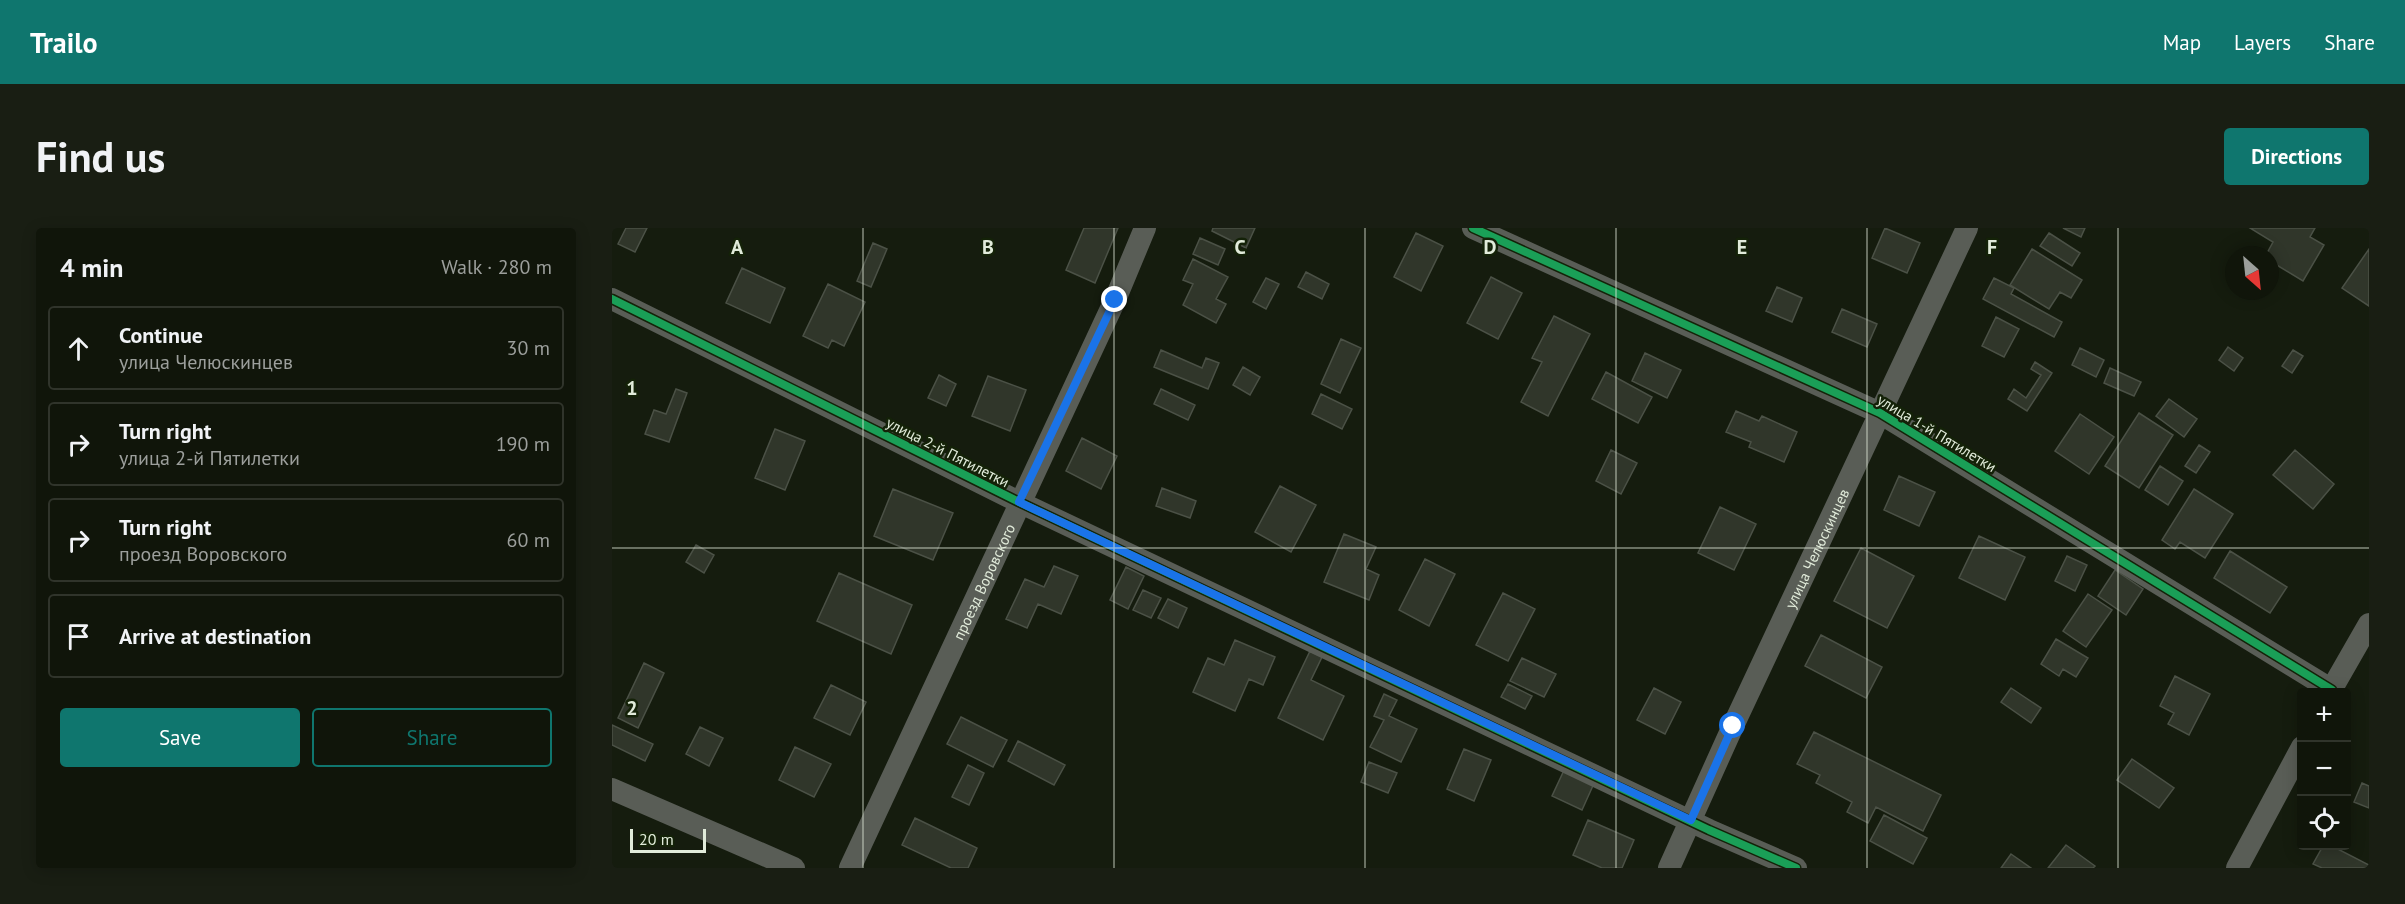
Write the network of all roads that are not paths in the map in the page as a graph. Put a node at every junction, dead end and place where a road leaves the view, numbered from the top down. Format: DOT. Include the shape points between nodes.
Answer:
graph roads {
  1 [pos="1145,228"];
  2 [pos="1473,228"];
  3 [pos="1967,228"];
  4 [pos="612,299"];
  5 [pos="1880,413"];
  6 [pos="1019,502"];
  7 [pos="2369,624"];
  8 [pos="2326,688"];
  9 [pos="2333,688"];
  10 [pos="2297,755"];
  11 [pos="612,789"];
  12 [pos="1691,820"];
  13 [pos="794,868"];
  14 [pos="850,868"];
  15 [pos="1670,868"];
  16 [pos="1796,868"];
  17 [pos="2237,868"];
  1 -- 6 [label="street, проезд Воровского"];
  2 -- 5 [label="street, улица 1-й Пятилетки"];
  3 -- 5 [label="street, улица Челюскинцев"];
  4 -- 6 [label="street, улица 2-й Пятилетки"];
  5 -- 8 [label="street, улица 1-й Пятилетки"];
  5 -- 12 [label="street, улица Челюскинцев"];
  6 -- 12 [label="street, улица 2-й Пятилетки"];
  6 -- 14 [label="street, проезд Воровского"];
  7 -- 9 [label="street"];
  10 -- 17 [label="street"];
  11 -- 13 [label="street"];
  12 -- 15 [label="street, улица Челюскинцев"];
  12 -- 16 [label="street, улица 2-й Пятилетки"];
}
